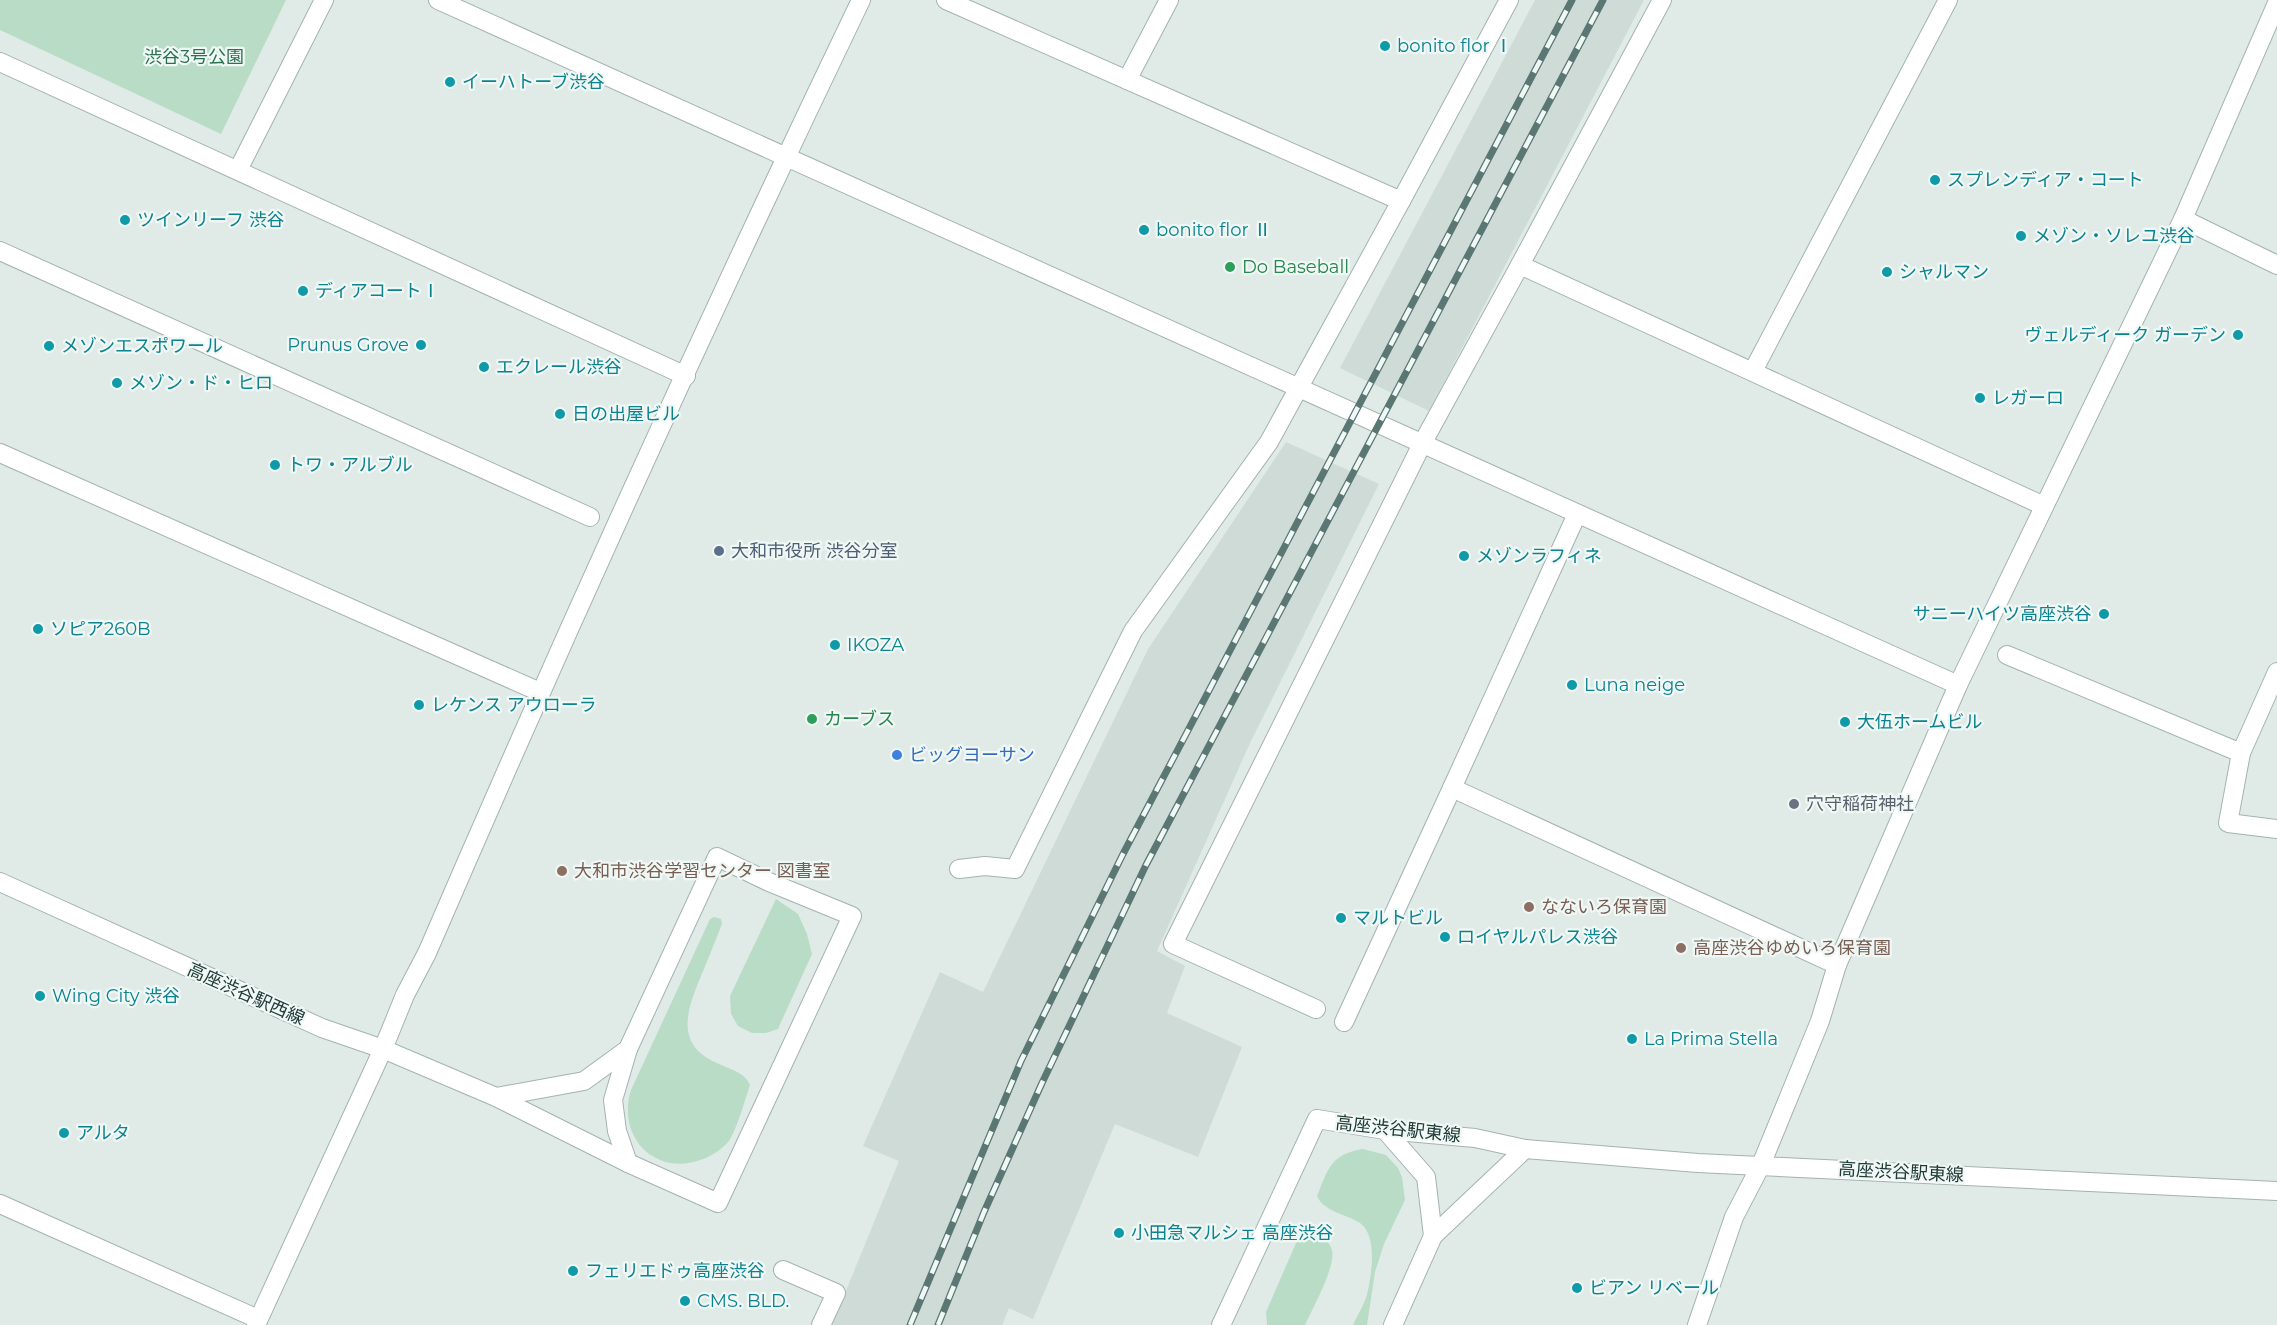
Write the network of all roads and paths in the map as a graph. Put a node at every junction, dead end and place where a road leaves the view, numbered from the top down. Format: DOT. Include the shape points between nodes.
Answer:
graph roads {
  1 [pos="324,0"];
  2 [pos="438,0"];
  3 [pos="861,0"];
  4 [pos="946,0"];
  5 [pos="1169,0"];
  6 [pos="1509,0"];
  7 [pos="1662,0"];
  8 [pos="1948,0"];
  9 [pos="2277,3"];
  10 [pos="0,62"];
  11 [pos="1127,80"];
  12 [pos="786,157"];
  13 [pos="238,170"];
  14 [pos="1401,201"];
  15 [pos="2183,219"];
  16 [pos="0,251"];
  17 [pos="1520,264"];
  18 [pos="2277,265"];
  19 [pos="1753,371"];
  20 [pos="686,376"];
  21 [pos="1298,387"];
  22 [pos="1422,444"];
  23 [pos="0,453"];
  24 [pos="2044,506"];
  25 [pos="1577,514"];
  26 [pos="590,517"];
  27 [pos="2007,655"];
  28 [pos="2277,672"];
  29 [pos="1958,685"];
  30 [pos="540,692"];
  31 [pos="2241,753"];
  32 [pos="1452,788"];
  33 [pos="2277,829"];
  34 [pos="959,869"];
  35 [pos="0,882"];
  36 [pos="1837,965"];
  37 [pos="1316,1009"];
  38 [pos="1344,1022"];
  39 [pos="383,1049"];
  40 [pos="628,1049"];
  41 [pos="496,1097"];
  42 [pos="1385,1130"];
  43 [pos="1525,1149"];
  44 [pos="628,1163"];
  45 [pos="1761,1165"];
  46 [pos="2277,1191"];
  47 [pos="0,1204"];
  48 [pos="1433,1236"];
  49 [pos="783,1270"];
  50 [pos="257,1322"];
  51 [pos="821,1325"];
  52 [pos="1221,1325"];
  53 [pos="1393,1325"];
  54 [pos="1697,1325"];
  1 -- 13 [label="street"];
  2 -- 12 [label="street"];
  3 -- 12 [label="street"];
  4 -- 11 [label="street"];
  5 -- 11 [label="street"];
  6 -- 14 [label="street"];
  7 -- 17 [label="street"];
  8 -- 19 [label="street"];
  9 -- 15 [label="street"];
  10 -- 13 [label="street"];
  11 -- 14 [label="street"];
  12 -- 20 [label="street"];
  12 -- 21 [label="street"];
  13 -- 20 [label="street"];
  14 -- 21 [label="street"];
  15 -- 18 [label="street"];
  15 -- 24 [label="street"];
  16 -- 26 [label="street"];
  17 -- 19 [label="street"];
  17 -- 22 [label="street"];
  19 -- 24 [label="street"];
  20 -- 30 [label="street"];
  21 -- 22 [label="street"];
  21 -- 34 [label="street" via="1269,442 1133,631 1016,869"];
  22 -- 25 [label="street"];
  22 -- 37 [label="street" via="1173,944"];
  23 -- 30 [label="street"];
  24 -- 29 [label="street"];
  25 -- 29 [label="street"];
  25 -- 32 [label="street"];
  27 -- 31 [label="street"];
  28 -- 31 [label="street"];
  29 -- 36 [label="street"];
  30 -- 39 [label="street"];
  31 -- 33 [label="street" via="2228,823"];
  32 -- 36 [label="street"];
  32 -- 38 [label="street"];
  35 -- 39 [label="street, 高座渋谷駅西線" via="322,1028"];
  36 -- 45 [label="street" via="1820,1021"];
  39 -- 41 [label="street, 高座渋谷駅西線"];
  39 -- 50 [label="street"];
  40 -- 41 [label="street" via="584,1081"];
  40 -- 44 [label="street" via="613,1100 617,1131"];
  40 -- 44 [label="street, 高座渋谷駅西線" via="717,857 852,916 718,1203"];
  41 -- 44 [label="street, 高座渋谷駅西線"];
  42 -- 43 [label="street, 高座渋谷駅東線" via="1474,1138"];
  42 -- 48 [label="street" via="1426,1177"];
  42 -- 52 [label="street, 高座渋谷駅東線" via="1317,1119"];
  43 -- 45 [label="street, 高座渋谷駅東線"];
  43 -- 48 [label="street"];
  45 -- 46 [label="street, 高座渋谷駅東線"];
  45 -- 54 [label="street" via="1734,1217"];
  47 -- 50 [label="street"];
  48 -- 53 [label="street"];
  49 -- 51 [label="street" via="836,1293"];
}
